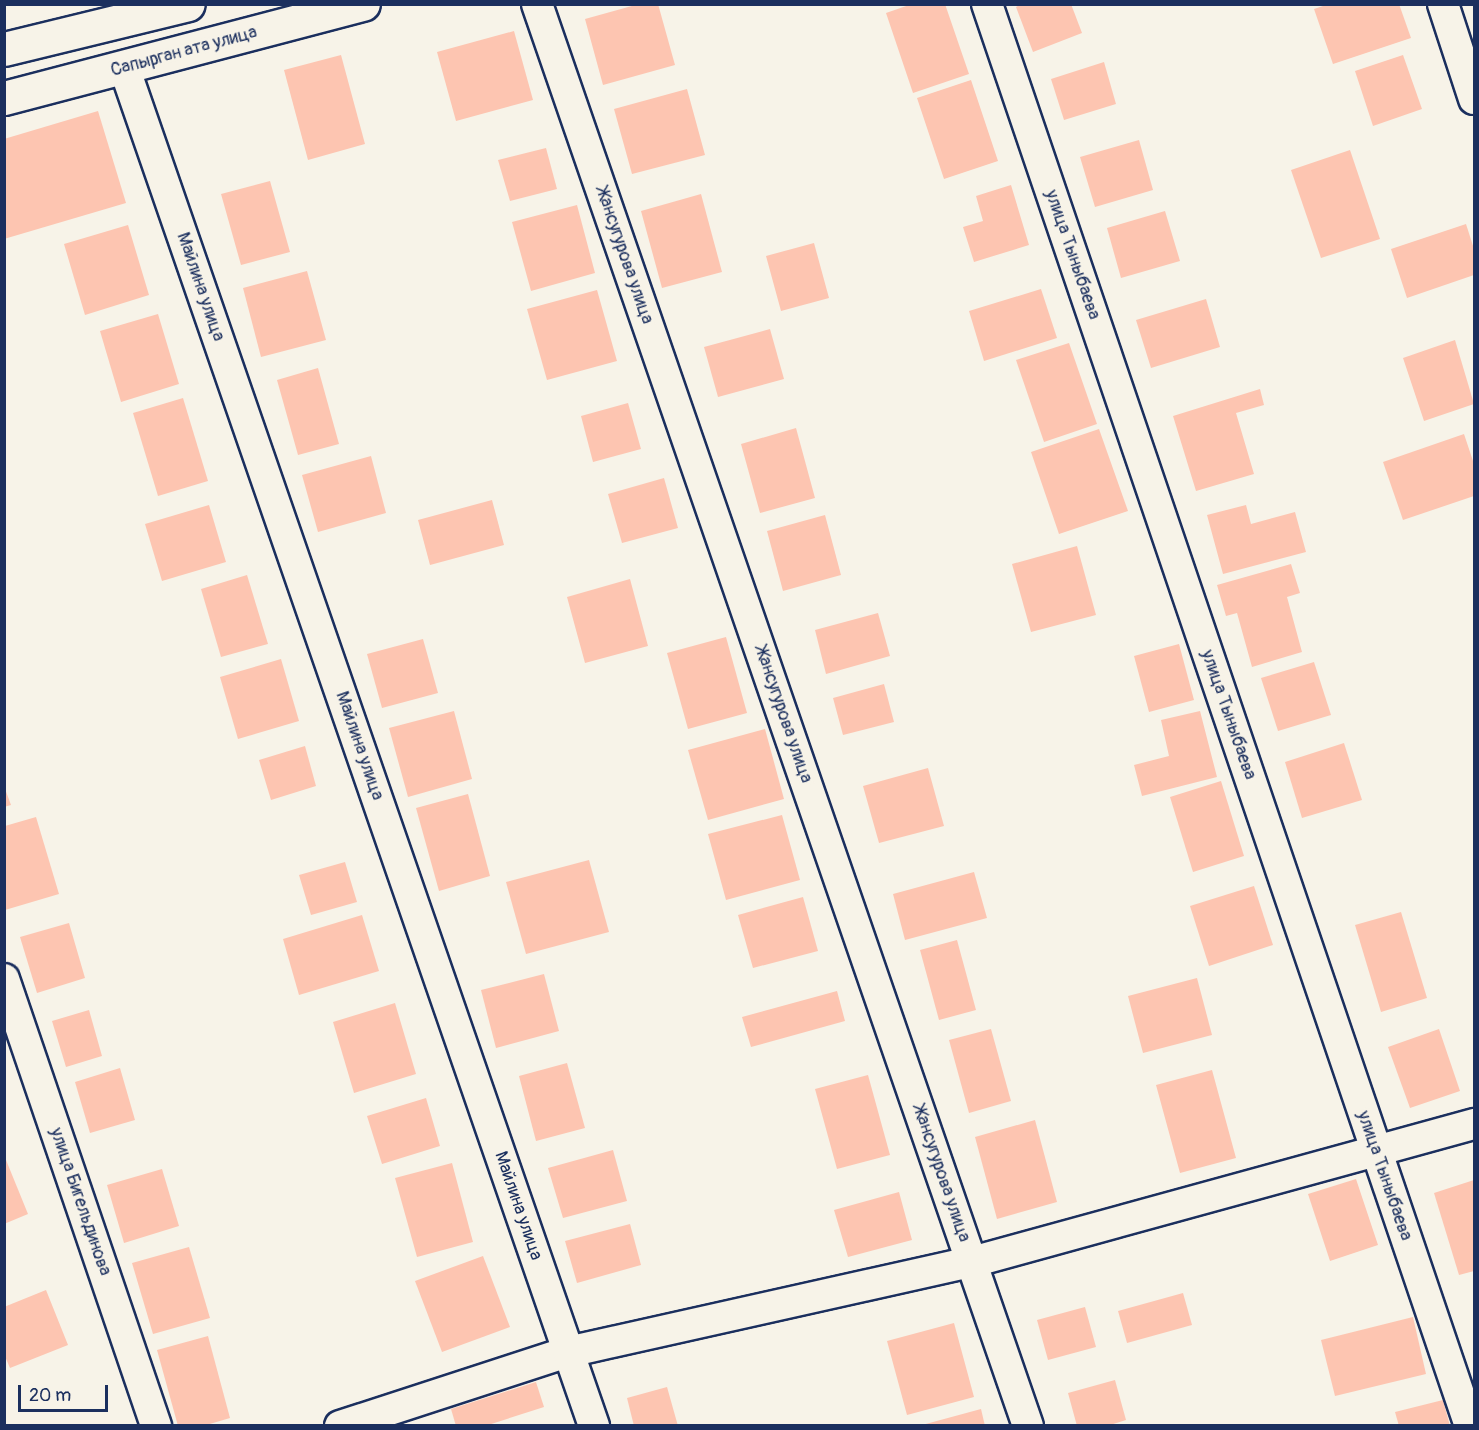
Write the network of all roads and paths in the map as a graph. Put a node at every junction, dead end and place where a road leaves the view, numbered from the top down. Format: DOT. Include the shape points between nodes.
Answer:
graph roads {
  1 [pos="188,4"];
  2 [pos="363,4"];
  3 [pos="537,4"];
  4 [pos="987,4"];
  5 [pos="1443,4"];
  6 [pos="4,49"];
  7 [pos="124,67"];
  8 [pos="4,98"];
  9 [pos="1474,99"];
  10 [pos="4,979"];
  11 [pos="1474,1124"];
  12 [pos="1376,1153"];
  13 [pos="972,1262"];
  14 [pos="568,1352"];
  15 [pos="156,1425"];
  16 [pos="340,1425"];
  17 [pos="594,1425"];
  18 [pos="1028,1425"];
  19 [pos="1470,1425"];
  1 -- 6 [label="main road"];
  2 -- 7 [label="main road, Сапырган ата улица"];
  3 -- 13 [label="street, Жансугурова улица"];
  4 -- 12 [label="street, улица Тыныбаева"];
  5 -- 9 [label="street"];
  7 -- 8 [label="main road, Сапырган ата улица"];
  7 -- 14 [label="street, Майлина улица"];
  10 -- 15 [label="street, улица Бигельдинова"];
  11 -- 12 [label="street"];
  12 -- 13 [label="street"];
  12 -- 19 [label="street, улица Тыныбаева"];
  13 -- 14 [label="street"];
  13 -- 18 [label="street, Жансугурова улица"];
  14 -- 16 [label="street"];
  14 -- 17 [label="street, Майлина улица"];
}
